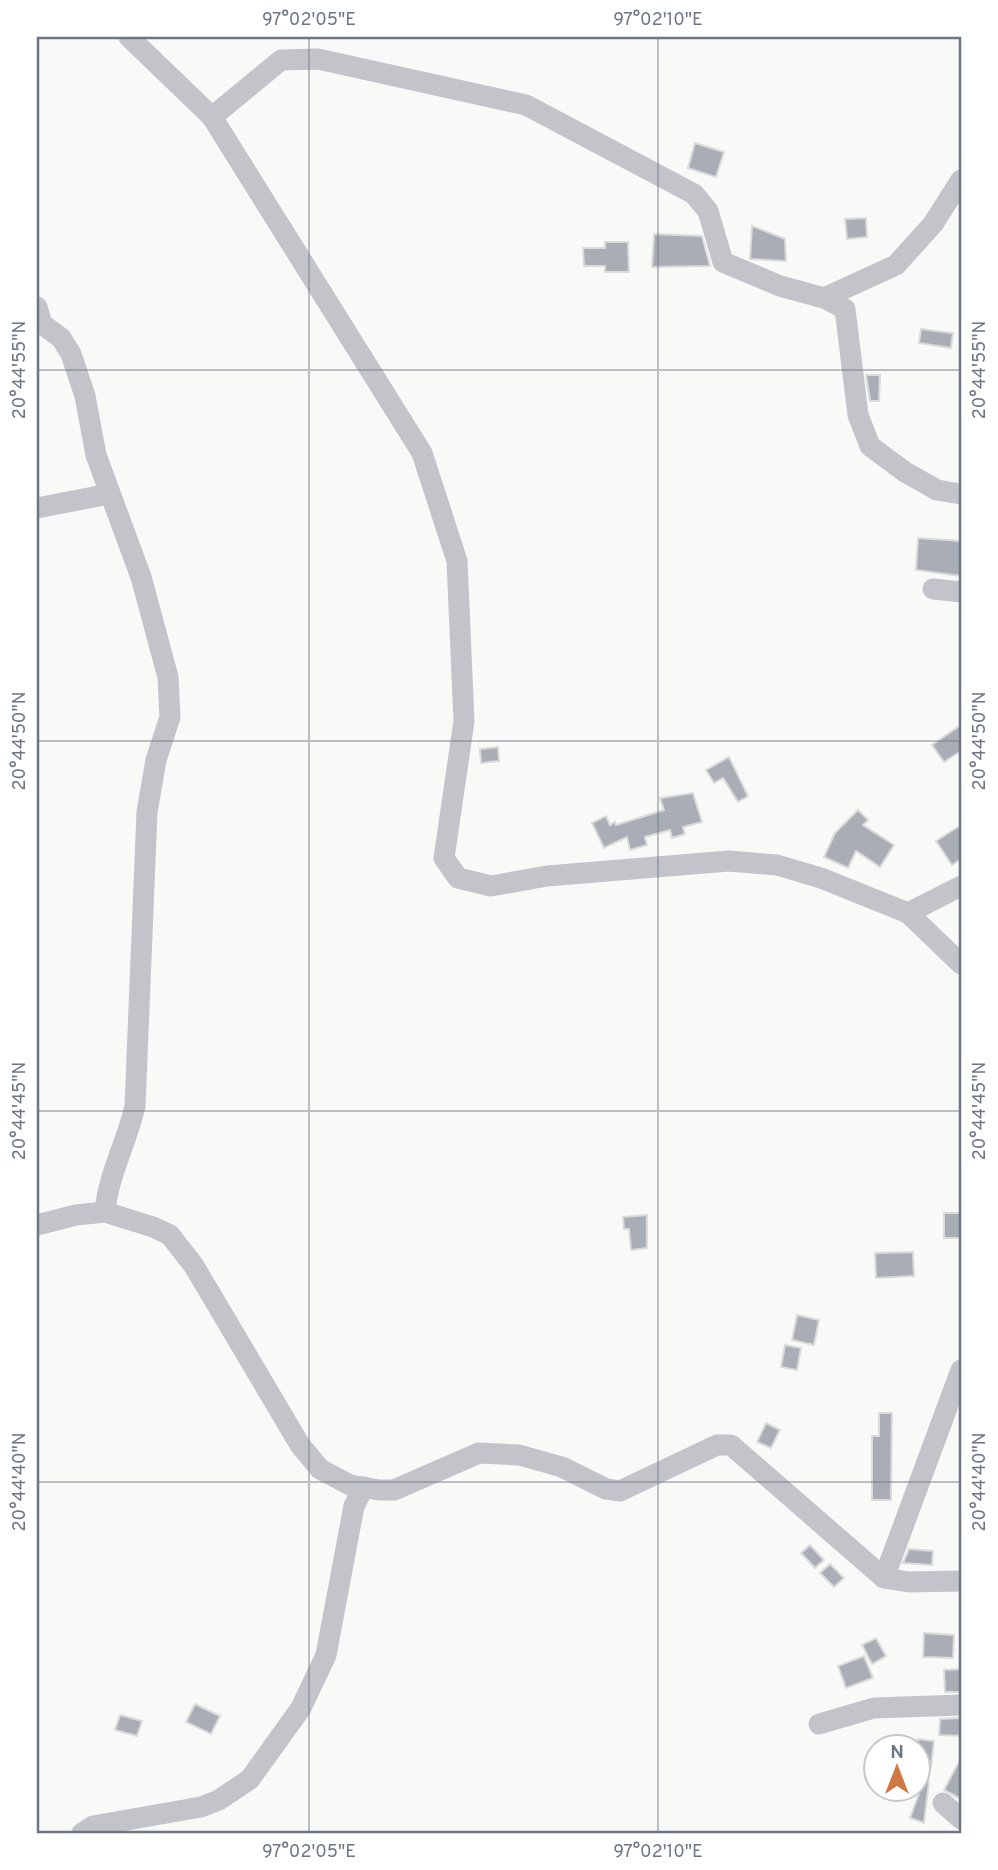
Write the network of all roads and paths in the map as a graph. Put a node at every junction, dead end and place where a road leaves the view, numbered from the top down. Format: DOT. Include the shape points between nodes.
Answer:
graph roads {
  1 [pos="129,37"];
  2 [pos="212,117"];
  3 [pos="961,180"];
  4 [pos="824,298"];
  5 [pos="37,307"];
  6 [pos="108,494"];
  7 [pos="961,494"];
  8 [pos="37,508"];
  9 [pos="933,589"];
  10 [pos="961,592"];
  11 [pos="961,886"];
  12 [pos="908,913"];
  13 [pos="961,964"];
  14 [pos="105,1212"];
  15 [pos="37,1225"];
  16 [pos="961,1370"];
  17 [pos="364,1487"];
  18 [pos="884,1578"];
  19 [pos="961,1581"];
  20 [pos="961,1705"];
  21 [pos="819,1724"];
  22 [pos="943,1803"];
  23 [pos="961,1819"];
  24 [pos="82,1833"];
  1 -- 2 [label="street"];
  2 -- 4 [label="street" via="268,68 281,60 299,59 350,64 526,105 694,194 708,211 723,262"];
  2 -- 12 [label="street" via="426,465 457,561 464,721 444,858 458,878 491,886 547,876 729,861 777,865"];
  3 -- 4 [label="street" via="933,224 896,265"];
  4 -- 7 [label="street" via="845,309 858,415 870,446 926,484"];
  5 -- 6 [label="street" via="42,324 61,338 71,354"];
  6 -- 8 [label="street"];
  6 -- 14 [label="street" via="141,577 171,705 148,812 135,1106 129,1136 107,1188"];
  9 -- 10 [label="street"];
  11 -- 12 [label="street"];
  12 -- 13 [label="street"];
  14 -- 15 [label="street"];
  14 -- 17 [label="street" via="170,1235 194,1266 300,1445 320,1469"];
  16 -- 18 [label="street"];
  17 -- 18 [label="street" via="394,1490 479,1453 519,1455 620,1491 717,1445 731,1446"];
  17 -- 24 [label="street" via="354,1506 327,1655 301,1708 250,1779 201,1807 93,1826"];
  18 -- 19 [label="street"];
  20 -- 21 [label="street" via="874,1708"];
  22 -- 23 [label="street"];
}
